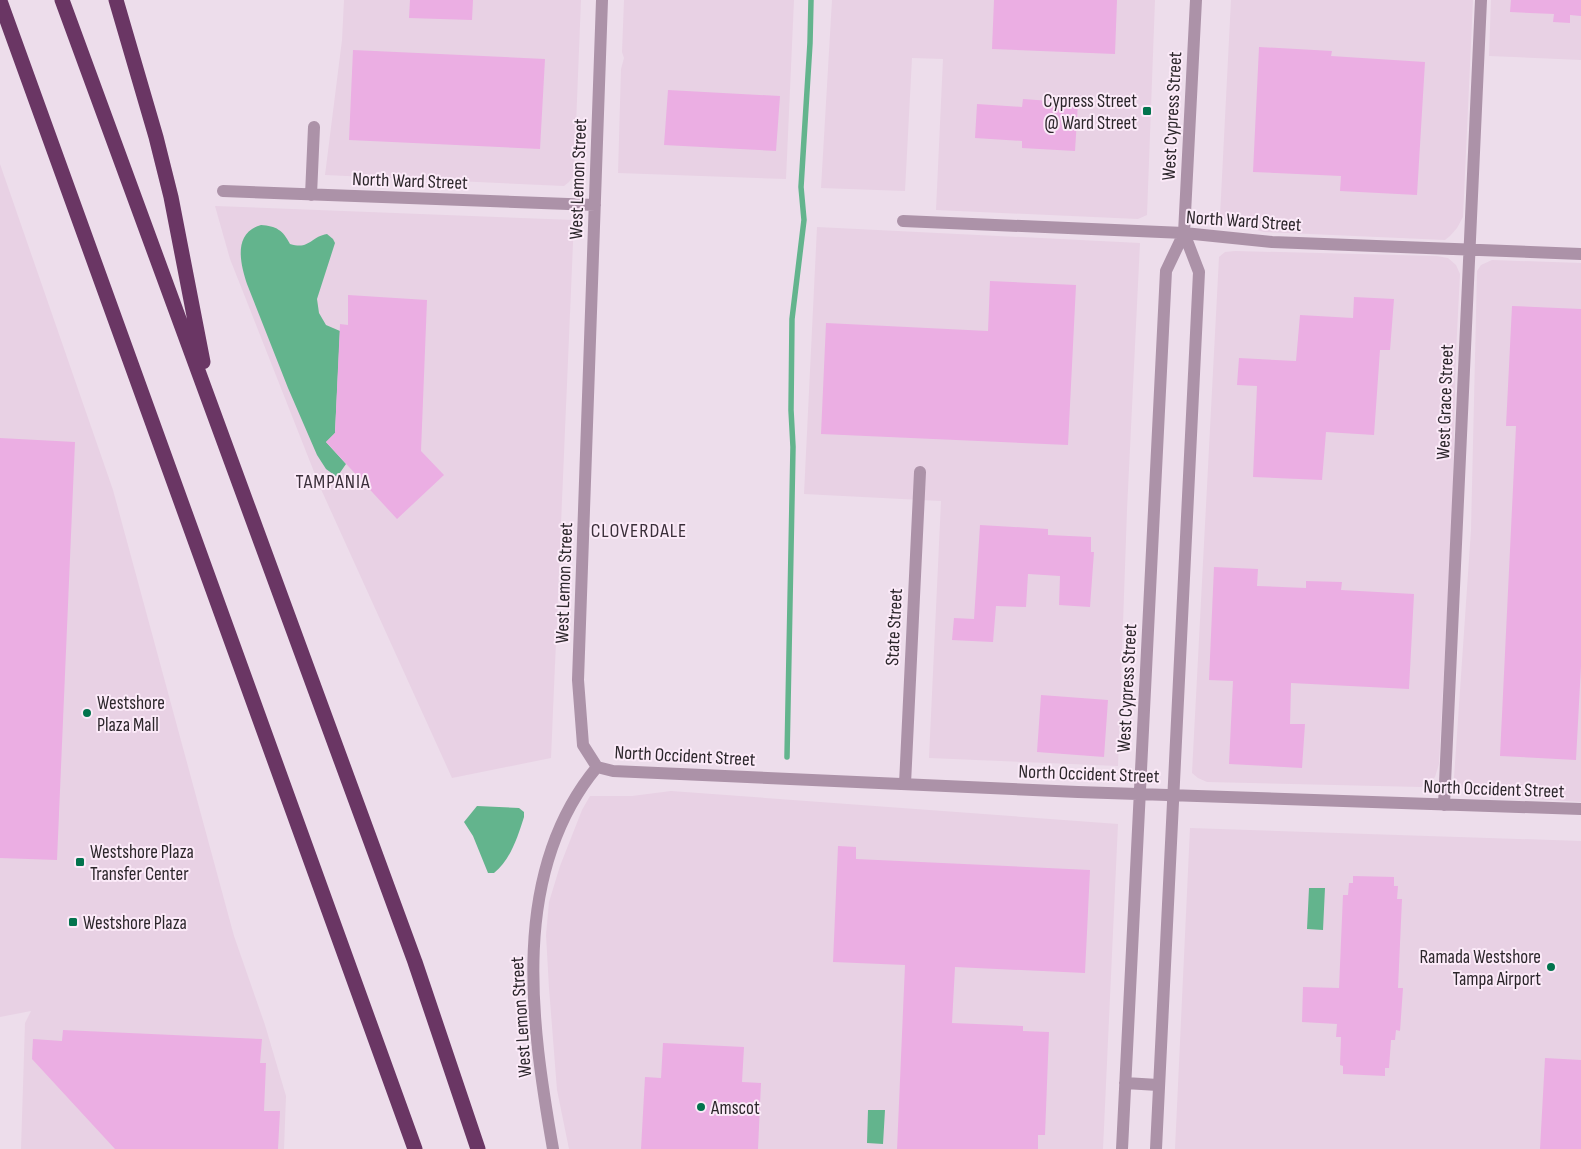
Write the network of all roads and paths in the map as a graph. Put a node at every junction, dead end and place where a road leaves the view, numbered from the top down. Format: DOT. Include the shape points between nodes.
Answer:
graph roads {
  1 [pos="62,0"];
  2 [pos="116,0"];
  3 [pos="602,0"];
  4 [pos="1196,0"];
  5 [pos="1481,0"];
  6 [pos="0,2"];
  7 [pos="314,127"];
  8 [pos="223,191"];
  9 [pos="311,195"];
  10 [pos="595,206"];
  11 [pos="903,221"];
  12 [pos="1184,234"];
  13 [pos="1469,250"];
  14 [pos="1581,254"];
  15 [pos="222,436"];
  16 [pos="920,472"];
  17 [pos="597,767"];
  18 [pos="905,784"];
  19 [pos="1140,794"];
  20 [pos="1172,795"];
  21 [pos="1444,805"];
  22 [pos="1581,809"];
  23 [pos="1125,1083"];
  24 [pos="1158,1085"];
  25 [pos="415,1149"];
  26 [pos="478,1149"];
  27 [pos="553,1149"];
  28 [pos="1122,1149"];
  29 [pos="1156,1149"];
  1 -- 15 [label="highway"];
  2 -- 15 [label="highway" via="172,197 200,350"];
  3 -- 10 [label="street, West Lemon Street"];
  4 -- 12 [label="street, West Cypress Street"];
  5 -- 13 [label="street, West Grace Street"];
  6 -- 25 [label="highway"];
  7 -- 9 [label="street"];
  8 -- 9 [label="street, North Ward Street"];
  9 -- 10 [label="street, North Ward Street"];
  10 -- 17 [label="street, West Lemon Street" via="578,680 583,745"];
  11 -- 12 [label="street, North Ward Street"];
  12 -- 13 [label="street, North Ward Street" via="1272,242"];
  12 -- 19 [label="street, West Cypress Street" via="1166,271"];
  12 -- 20 [label="street, West Cypress Street" via="1199,272"];
  13 -- 14 [label="street, North Ward Street"];
  13 -- 21 [label="street, West Grace Street"];
  15 -- 26 [label="highway" via="415,962"];
  16 -- 18 [label="street, State Street"];
  17 -- 18 [label="street, North Occident Street" via="613,771"];
  17 -- 27 [label="street, West Lemon Street" via="568,810 541,885 536,915 532,966"];
  18 -- 19 [label="street, North Occident Street"];
  19 -- 20 [label="street, North Occident Street"];
  19 -- 23 [label="street, West Cypress Street"];
  20 -- 21 [label="street, North Occident Street"];
  20 -- 24 [label="street, West Cypress Street"];
  21 -- 22 [label="street, North Occident Street"];
  23 -- 24 [label="street"];
  23 -- 28 [label="street, West Cypress Street"];
  24 -- 29 [label="street, West Cypress Street"];
}
